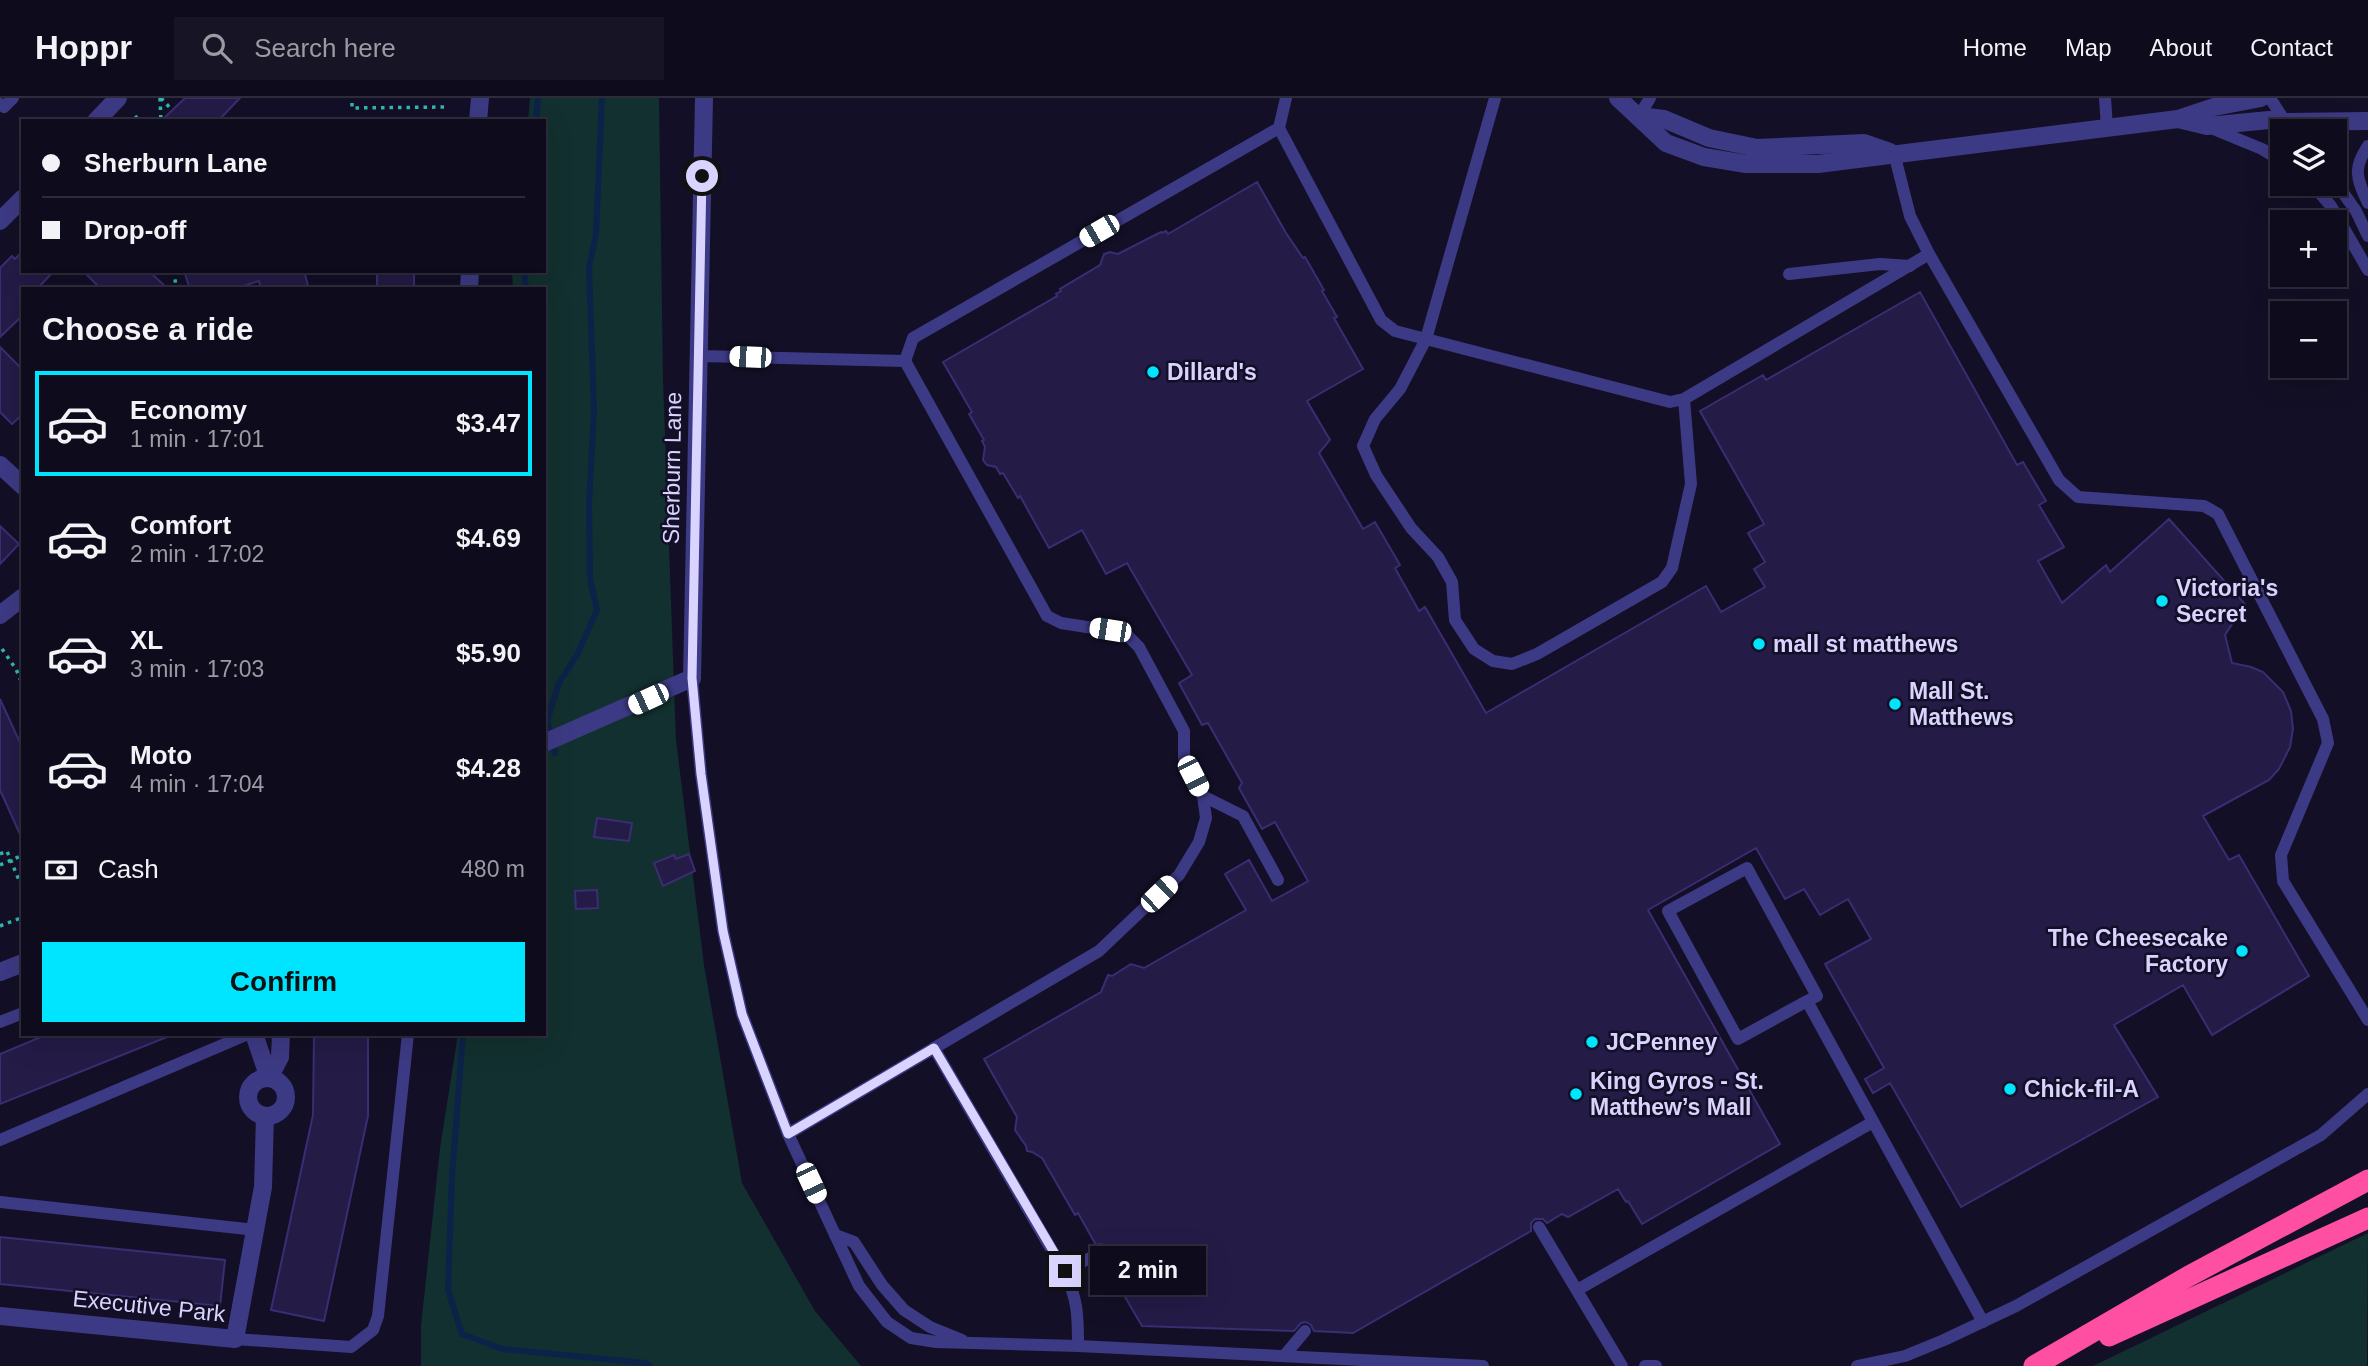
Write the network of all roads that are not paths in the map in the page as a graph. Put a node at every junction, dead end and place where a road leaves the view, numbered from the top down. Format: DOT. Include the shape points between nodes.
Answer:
graph roads {
  1 [pos="13,98"];
  2 [pos="118,98"];
  3 [pos="480,98"];
  4 [pos="704,98"];
  5 [pos="1286,98"];
  6 [pos="1495,98"];
  7 [pos="1618,98"];
  8 [pos="1650,98"];
  9 [pos="2105,98"];
  10 [pos="2261,98"];
  11 [pos="2270,98"];
  12 [pos="0,104"];
  13 [pos="1639,116"];
  14 [pos="98,119"];
  15 [pos="478,119"];
  16 [pos="2178,119"];
  17 [pos="2283,119"];
  18 [pos="2270,120"];
  19 [pos="2368,121"];
  20 [pos="2347,123"];
  21 [pos="2207,126"];
  22 [pos="1279,128"];
  23 [pos="2107,128"];
  24 [pos="2368,146"];
  25 [pos="1894,153"];
  26 [pos="2270,154"];
  27 [pos="2322,196"];
  28 [pos="2345,196"];
  29 [pos="21,200"];
  30 [pos="2368,203"];
  31 [pos="0,221"];
  32 [pos="2368,236"];
  33 [pos="1929,254"];
  34 [pos="1910,266"];
  35 [pos="2368,270"];
  36 [pos="1789,274"];
  37 [pos="1426,339"];
  38 [pos="699,356"];
  39 [pos="905,361"];
  40 [pos="1684,399"];
  41 [pos="0,465"];
  42 [pos="21,484"];
  43 [pos="21,599"];
  44 [pos="0,615"];
  45 [pos="692,678"];
  46 [pos="546,742"];
  47 [pos="1203,796"];
  48 [pos="1278,880"];
  49 [pos="21,963"];
  50 [pos="0,972"];
  51 [pos="1807,1001"];
  52 [pos="21,1014"];
  53 [pos="2368,1020"];
  54 [pos="0,1021"];
  55 [pos="243,1036"];
  56 [pos="255,1036"];
  57 [pos="281,1036"];
  58 [pos="408,1036"];
  59 [pos="934,1048"];
  60 [pos="269,1078"];
  61 [pos="2368,1094"];
  62 [pos="265,1116"];
  63 [pos="1873,1122"];
  64 [pos="788,1134"];
  65 [pos="0,1140"];
  66 [pos="2368,1180"];
  67 [pos="0,1202"];
  68 [pos="2368,1218"];
  69 [pos="1539,1227"];
  70 [pos="256,1230"];
  71 [pos="835,1234"];
  72 [pos="1100,1253"];
  73 [pos="1065,1271"];
  74 [pos="1577,1290"];
  75 [pos="0,1317"];
  76 [pos="1983,1322"];
  77 [pos="1305,1331"];
  78 [pos="235,1339"];
  79 [pos="968,1343"];
  80 [pos="1078,1346"];
  81 [pos="1284,1356"];
  82 [pos="1483,1366"];
  83 [pos="1622,1366"];
  84 [pos="1645,1366"];
  85 [pos="1656,1366"];
  86 [pos="1857,1366"];
  87 [pos="2034,1366"];
  88 [pos="2046,1366"];
  1 -- 12 [label="lane" via="4,107"];
  2 -- 14 [label="street"];
  3 -- 15 [label="street"];
  4 -- 38 [label="street, Sherburn Lane"];
  5 -- 22 [label="lane"];
  6 -- 37 [label="lane"];
  7 -- 13 [label="street"];
  8 -- 13 [label="lane"];
  9 -- 23 [label="lane"];
  10 -- 16 [label="street"];
  11 -- 17 [label="lane"];
  13 -- 25 [label="street" via="1664,119 1709,138 1757,148 1864,143"];
  16 -- 21 [label="street"];
  16 -- 23 [label="street"];
  18 -- 21 [label="street"];
  19 -- 20 [label="street"];
  21 -- 26 [label="lane"];
  22 -- 37 [label="lane" via="1381,320 1395,331"];
  22 -- 39 [label="lane" via="913,338"];
  23 -- 25 [label="street"];
  24 -- 30 [label="lane" via="2359,158 2357,176"];
  25 -- 33 [label="lane" via="1910,216"];
  27 -- 35 [label="lane"];
  28 -- 32 [label="lane"];
  29 -- 31 [label="street"];
  33 -- 34 [label="lane"];
  33 -- 53 [label="lane" via="2059,480 2078,497 2204,506 2218,514 2323,719 2328,743 2281,855 2283,881"];
  34 -- 36 [label="lane" via="1880,264"];
  34 -- 40 [label="lane"];
  37 -- 40 [label="lane" via="1670,402"];
  37 -- 40 [label="lane" via="1363,446 1376,475 1452,582 1455,620 1474,649 1493,661 1512,664 1537,654 1662,583 1672,568 1691,484"];
  38 -- 39 [label="lane"];
  38 -- 45 [label="street, Sherburn Lane"];
  39 -- 47 [label="lane" via="1047,616 1061,623 1125,633 1139,647 1184,731 1184,758"];
  41 -- 42 [label="street"];
  43 -- 44 [label="street"];
  45 -- 46 [label="street"];
  45 -- 64 [label="lane" via="723,931 742,1014"];
  47 -- 48 [label="lane" via="1243,816"];
  47 -- 59 [label="lane" via="1206,818 1199,842 1179,875 1099,951"];
  49 -- 50 [label="street"];
  51 -- 51 [label="lane" via="1738,1039 1668,911 1747,868 1817,996"];
  51 -- 63 [label="lane"];
  52 -- 54 [label="lane"];
  55 -- 65 [label="lane"];
  56 -- 60 [label="street"];
  57 -- 60 [label="street" via="280,1057"];
  58 -- 78 [label="lane" via="379,1317 373,1330 351,1347"];
  59 -- 64 [label="lane"];
  59 -- 73 [label="lane"];
  60 -- 62 [label="street" via="282,1084 286,1099 279,1112"];
  60 -- 62 [label="street" via="254,1082 248,1095 252,1109"];
  61 -- 76 [label="lane" via="2321,1135"];
  62 -- 70 [label="street, Executive Park" via="263,1186"];
  63 -- 74 [label="lane"];
  63 -- 76 [label="lane"];
  64 -- 71 [label="lane"];
  66 -- 87 [label="highway"];
  67 -- 70 [label="lane"];
  68 -- 88 [label="highway"];
  69 -- 74 [label="lane"];
  70 -- 78 [label="street, Executive Park"];
  71 -- 79 [label="lane" via="854,1242 881,1285 904,1310"];
  71 -- 79 [label="lane" via="859,1286 887,1322 911,1338"];
  72 -- 73 [label="lane"];
  73 -- 80 [label="lane" via="1078,1310"];
  74 -- 83 [label="lane"];
  75 -- 78 [label="street, Executive Park"];
  76 -- 86 [label="lane" via="1905,1356"];
  77 -- 81 [label="lane"];
  79 -- 80 [label="lane"];
  80 -- 81 [label="lane"];
  81 -- 82 [label="lane"];
  84 -- 85 [label="lane"];
}
